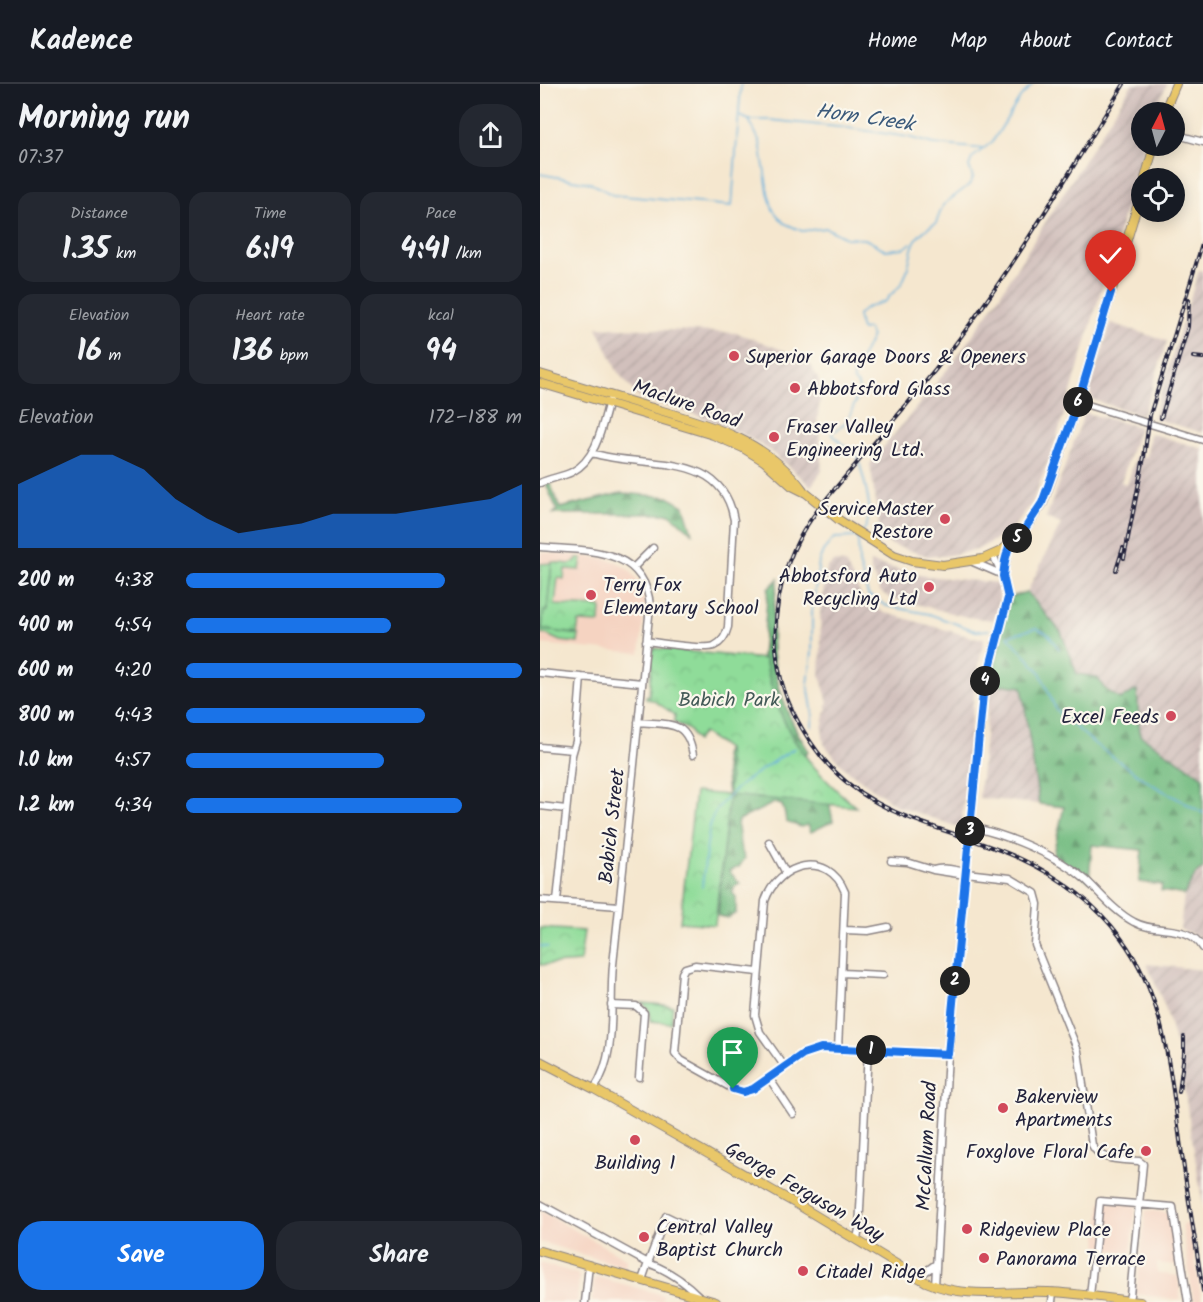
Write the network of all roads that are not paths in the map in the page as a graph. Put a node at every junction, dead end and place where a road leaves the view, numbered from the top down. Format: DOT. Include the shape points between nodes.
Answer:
graph roads {
  1 [pos="1176,84"];
  2 [pos="1168,102"];
  3 [pos="1185,137"];
  4 [pos="1203,142"];
  5 [pos="1132,222"];
  6 [pos="540,374"];
  7 [pos="540,383"];
  8 [pos="609,399"];
  9 [pos="1078,402"];
  10 [pos="1203,440"];
  11 [pos="592,453"];
  12 [pos="540,483"];
  13 [pos="1009,546"];
  14 [pos="540,547"];
  15 [pos="653,548"];
  16 [pos="993,555"];
  17 [pos="973,562"];
  18 [pos="634,567"];
  19 [pos="1003,576"];
  20 [pos="646,641"];
  21 [pos="540,673"];
  22 [pos="581,677"];
  23 [pos="642,683"];
  24 [pos="638,722"];
  25 [pos="540,747"];
  26 [pos="573,750"];
  27 [pos="693,755"];
  28 [pos="540,806"];
  29 [pos="566,809"];
  30 [pos="970,827"];
  31 [pos="769,842"];
  32 [pos="891,861"];
  33 [pos="786,873"];
  34 [pos="966,873"];
  35 [pos="540,900"];
  36 [pos="557,901"];
  37 [pos="620,906"];
  38 [pos="888,927"];
  39 [pos="845,930"];
  40 [pos="1203,948"];
  41 [pos="758,972"];
  42 [pos="842,973"];
  43 [pos="883,975"];
  44 [pos="610,1005"];
  45 [pos="838,1048"];
  46 [pos="868,1050"];
  47 [pos="948,1054"];
  48 [pos="540,1061"];
  49 [pos="785,1067"];
  50 [pos="639,1077"];
  51 [pos="769,1078"];
  52 [pos="594,1089"];
  53 [pos="793,1114"];
  54 [pos="540,1204"];
  55 [pos="1140,1204"];
  56 [pos="699,1232"];
  57 [pos="857,1239"];
  58 [pos="540,1251"];
  59 [pos="648,1263"];
  60 [pos="936,1264"];
  61 [pos="589,1265"];
  62 [pos="916,1275"];
  63 [pos="642,1280"];
  64 [pos="934,1286"];
  65 [pos="1053,1292"];
  66 [pos="1090,1296"];
  67 [pos="701,1298"];
  68 [pos="1128,1301"];
  69 [pos="585,1302"];
  70 [pos="716,1302"];
  71 [pos="1052,1302"];
  72 [pos="1140,1302"];
  73 [pos="1188,1302"];
  1 -- 2 [label="main road"];
  3 -- 4 [label="street"];
  5 -- 9 [label="main road"];
  6 -- 8 [label="main road, Maclure Road"];
  7 -- 8 [label="main road, Maclure Road"];
  8 -- 11 [label="street"];
  8 -- 17 [label="main road, Maclure Road" via="716,427 746,441 783,467 806,493 839,520 894,555 923,564"];
  9 -- 10 [label="street"];
  9 -- 13 [label="main road" via="1042,503"];
  11 -- 12 [label="street" via="574,471"];
  11 -- 20 [label="street" via="694,470 720,486 732,507 726,635 708,647"];
  13 -- 16 [label="main road"];
  13 -- 19 [label="street"];
  14 -- 18 [label="street" via="604,553"];
  15 -- 18 [label="street"];
  16 -- 17 [label="main road, Maclure Road"];
  16 -- 19 [label="street, McCallum Road"];
  17 -- 19 [label="street"];
  18 -- 20 [label="street, Babich Street" via="649,595"];
  19 -- 30 [label="street, McCallum Road" via="1008,598 983,694"];
  20 -- 23 [label="street, Babich Street"];
  21 -- 22 [label="street"];
  22 -- 23 [label="street"];
  22 -- 26 [label="street"];
  23 -- 24 [label="street, Babich Street"];
  24 -- 27 [label="street" via="681,729 690,738"];
  24 -- 37 [label="street, Babich Street"];
  25 -- 26 [label="street"];
  26 -- 29 [label="street"];
  28 -- 29 [label="street"];
  29 -- 36 [label="street"];
  30 -- 34 [label="street, McCallum Road"];
  30 -- 40 [label="street" via="1052,858 1084,879 1134,923 1181,931 1196,938"];
  31 -- 33 [label="street"];
  32 -- 34 [label="street"];
  33 -- 39 [label="street" via="800,867 820,866 836,876 845,892"];
  33 -- 41 [label="street" via="773,884 765,901"];
  34 -- 47 [label="street, McCallum Road"];
  34 -- 55 [label="street" via="1010,878 1035,893 1036,949 1078,1051 1092,1145 1102,1156 1142,1163"];
  35 -- 36 [label="street"];
  36 -- 37 [label="street"];
  37 -- 44 [label="street, Babich Street"];
  38 -- 39 [label="street" via="868,932"];
  39 -- 42 [label="street"];
  41 -- 49 [label="street" via="756,1024"];
  41 -- 51 [label="street" via="695,965 685,968 675,1053 681,1060 743,1092"];
  42 -- 43 [label="street"];
  42 -- 45 [label="street"];
  44 -- 50 [label="street" via="636,1006 644,1012"];
  44 -- 52 [label="street, Babich Street" via="609,1052"];
  45 -- 46 [label="street"];
  45 -- 49 [label="street" via="811,1050"];
  46 -- 47 [label="street"];
  46 -- 57 [label="street"];
  47 -- 60 [label="street, McCallum Road"];
  48 -- 52 [label="main road, George Ferguson Way"];
  49 -- 51 [label="street"];
  51 -- 53 [label="street"];
  52 -- 57 [label="main road, George Ferguson Way"];
  54 -- 59 [label="street"];
  55 -- 66 [label="street" via="1100,1201"];
  55 -- 68 [label="street"];
  55 -- 73 [label="street" via="1173,1208"];
  56 -- 59 [label="street" via="666,1216"];
  57 -- 62 [label="main road, George Ferguson Way"];
  58 -- 61 [label="main road"];
  59 -- 63 [label="street"];
  59 -- 67 [label="street" via="688,1285"];
  60 -- 62 [label="street"];
  60 -- 64 [label="street, McCallum Road"];
  61 -- 63 [label="main road"];
  61 -- 69 [label="street"];
  62 -- 64 [label="main road, George Ferguson Way"];
  63 -- 67 [label="main road"];
  64 -- 65 [label="main road, George Ferguson Way" via="965,1293"];
  65 -- 66 [label="main road, George Ferguson Way"];
  65 -- 71 [label="street"];
  66 -- 68 [label="main road, George Ferguson Way"];
  67 -- 70 [label="main road"];
  68 -- 72 [label="main road, George Ferguson Way"];
}
